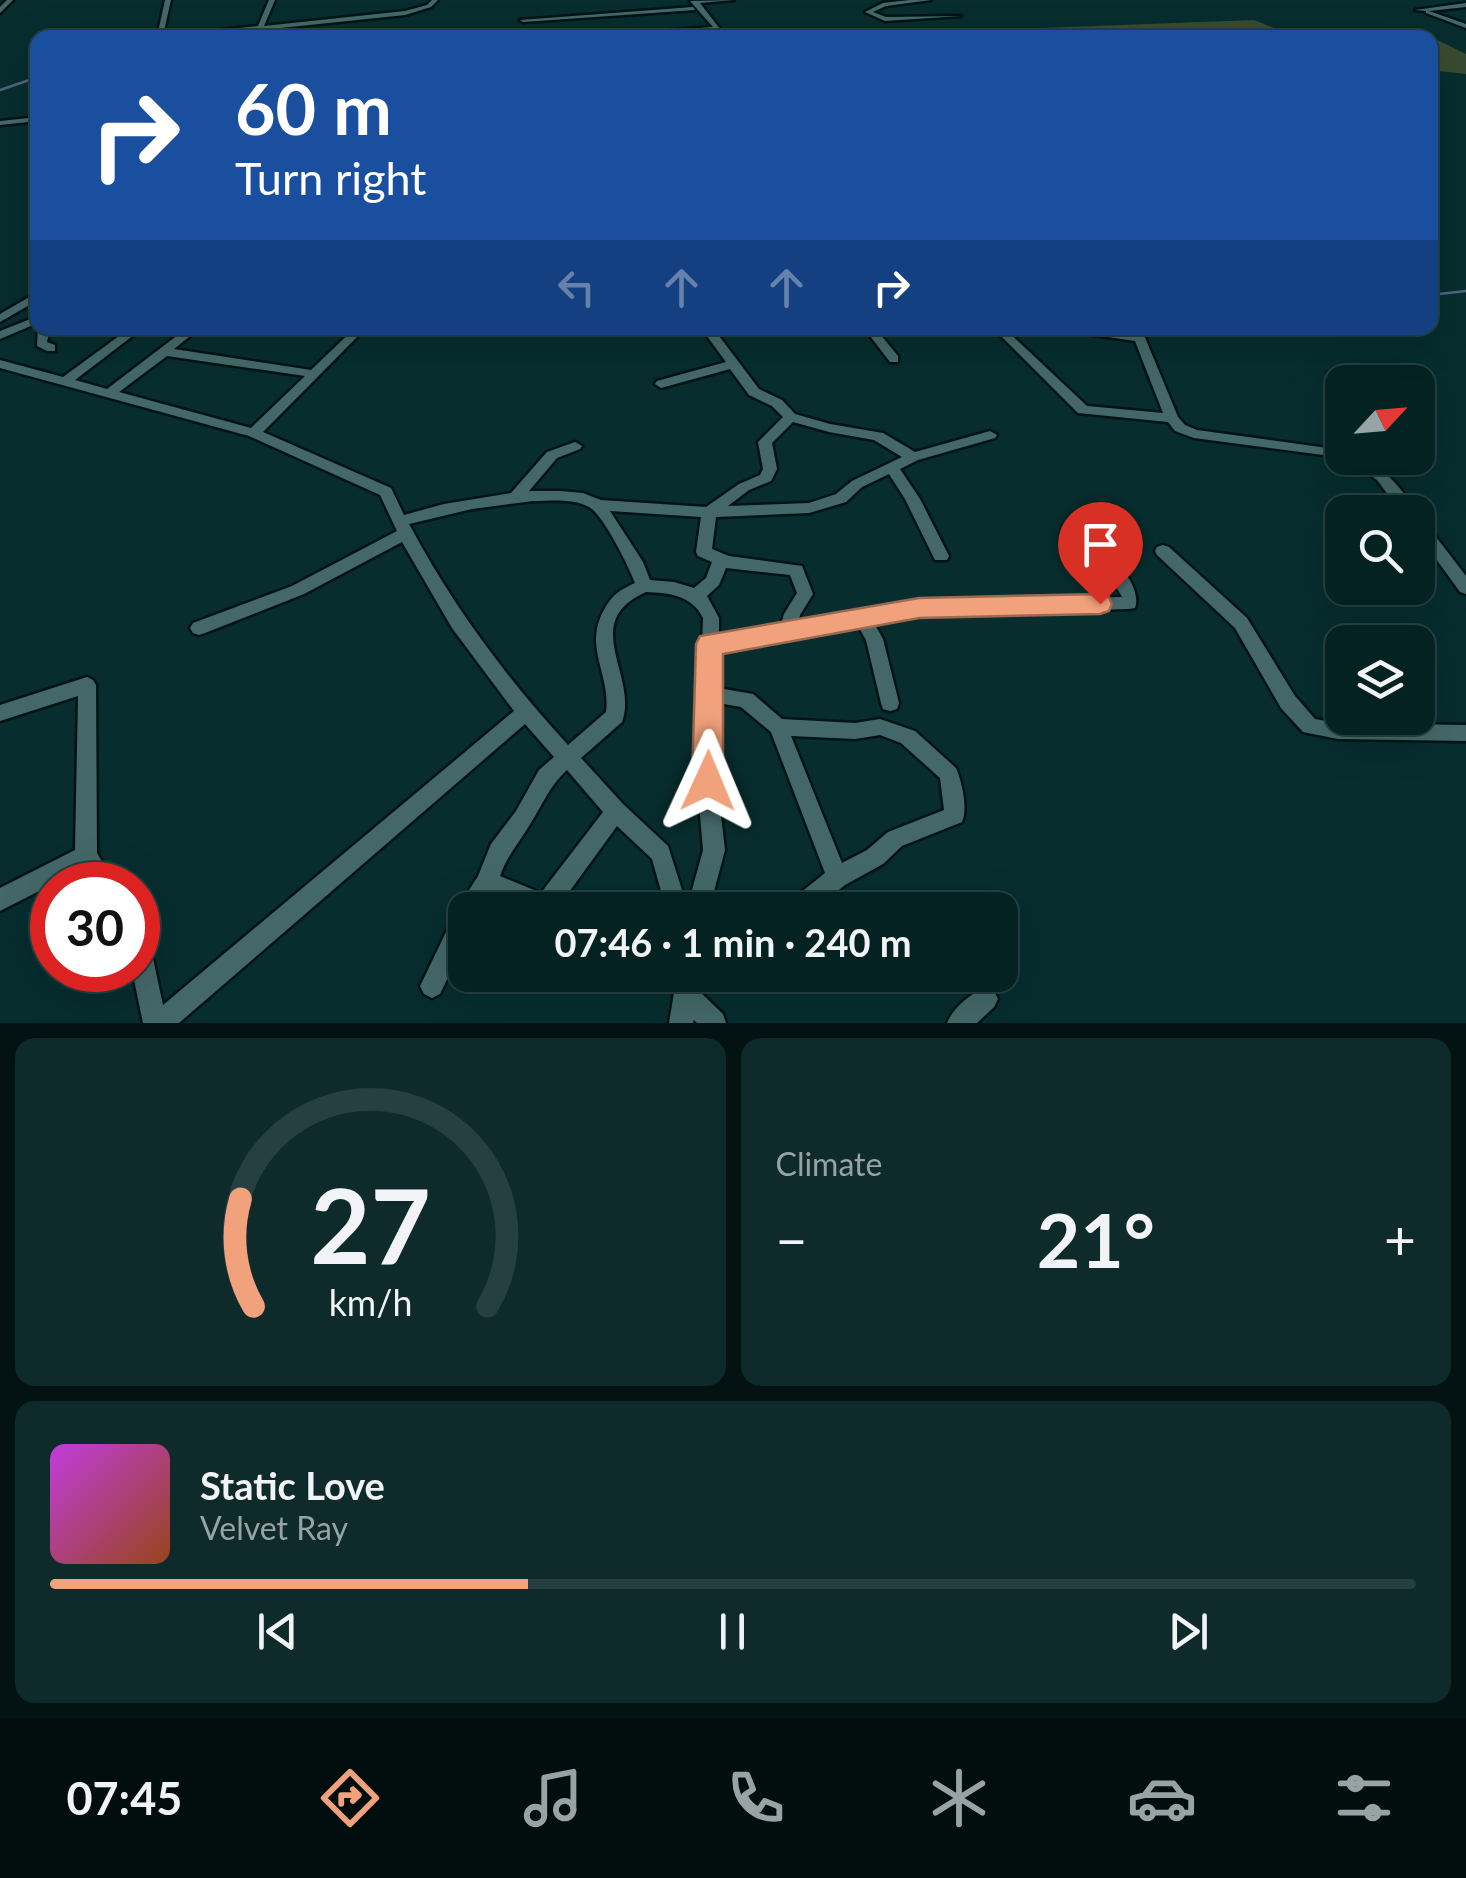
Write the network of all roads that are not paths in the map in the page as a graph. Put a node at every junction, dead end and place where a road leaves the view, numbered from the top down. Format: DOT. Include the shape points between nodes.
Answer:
graph roads {
  1 [pos="10,0"];
  2 [pos="167,0"];
  3 [pos="182,0"];
  4 [pos="272,0"];
  5 [pos="348,0"];
  6 [pos="435,0"];
  7 [pos="731,0"];
  8 [pos="928,0"];
  9 [pos="692,3"];
  10 [pos="1466,5"];
  11 [pos="0,11"];
  12 [pos="958,16"];
  13 [pos="345,20"];
  14 [pos="522,20"];
  15 [pos="1466,26"];
  16 [pos="260,28"];
  17 [pos="161,30"];
  18 [pos="234,30"];
  19 [pos="700,30"];
  20 [pos="30,120"];
  21 [pos="0,123"];
  22 [pos="30,299"];
  23 [pos="0,319"];
  24 [pos="30,326"];
  25 [pos="43,335"];
  26 [pos="128,335"];
  27 [pos="186,335"];
  28 [pos="353,335"];
  29 [pos="712,335"];
  30 [pos="875,335"];
  31 [pos="1005,335"];
  32 [pos="1139,335"];
  33 [pos="0,336"];
  34 [pos="51,348"];
  35 [pos="166,352"];
  36 [pos="894,359"];
  37 [pos="0,364"];
  38 [pos="733,364"];
  39 [pos="316,374"];
  40 [pos="65,382"];
  41 [pos="661,384"];
  42 [pos="110,394"];
  43 [pos="790,416"];
  44 [pos="1172,418"];
  45 [pos="254,433"];
  46 [pos="990,435"];
  47 [pos="575,446"];
  48 [pos="1325,453"];
  49 [pos="913,457"];
  50 [pos="892,468"];
  51 [pos="1379,475"];
  52 [pos="1396,495"];
  53 [pos="515,498"];
  54 [pos="599,506"];
  55 [pos="709,512"];
  56 [pos="404,527"];
  57 [pos="1435,547"];
  58 [pos="1163,551"];
  59 [pos="941,556"];
  60 [pos="1094,556"];
  61 [pos="721,559"];
  62 [pos="644,586"];
  63 [pos="1466,588"];
  64 [pos="694,598"];
  65 [pos="860,617"];
  66 [pos="200,628"];
  67 [pos="787,634"];
  68 [pos="710,644"];
  69 [pos="709,694"];
  70 [pos="890,703"];
  71 [pos="526,712"];
  72 [pos="0,713"];
  73 [pos="778,728"];
  74 [pos="1466,733"];
  75 [pos="568,757"];
  76 [pos="616,811"];
  77 [pos="86,856"];
  78 [pos="90,862"];
  79 [pos="837,877"];
  80 [pos="487,882"];
  81 [pos="481,892"];
  82 [pos="672,892"];
  83 [pos="703,892"];
  84 [pos="819,892"];
  85 [pos="0,900"];
  86 [pos="448,953"];
  87 [pos="432,986"];
  88 [pos="150,992"];
  89 [pos="687,992"];
  90 [pos="693,992"];
  91 [pos="986,999"];
  92 [pos="157,1023"];
  93 [pos="681,1023"];
  94 [pos="714,1023"];
  95 [pos="958,1023"];
  1 -- 11 [label="street"];
  2 -- 3 [label="street"];
  2 -- 17 [label="street"];
  4 -- 16 [label="street"];
  5 -- 13 [label="street"];
  6 -- 13 [label="street" via="405,13"];
  7 -- 9 [label="street"];
  8 -- 12 [label="street" via="868,12 885,19"];
  9 -- 14 [label="street"];
  9 -- 19 [label="street" via="716,29"];
  10 -- 15 [label="street" via="1421,10"];
  13 -- 16 [label="street"];
  16 -- 18 [label="street"];
  20 -- 21 [label="street"];
  22 -- 23 [label="street"];
  24 -- 33 [label="street"];
  25 -- 34 [label="street" via="41,343"];
  26 -- 40 [label="street"];
  27 -- 35 [label="street"];
  28 -- 39 [label="street"];
  29 -- 38 [label="street"];
  30 -- 36 [label="street"];
  31 -- 44 [label="street" via="1083,410"];
  32 -- 44 [label="street"];
  35 -- 39 [label="street"];
  35 -- 42 [label="street"];
  37 -- 40 [label="street"];
  38 -- 41 [label="street"];
  38 -- 43 [label="street" via="754,392"];
  39 -- 45 [label="street"];
  40 -- 42 [label="street"];
  42 -- 45 [label="street"];
  43 -- 49 [label="street" via="878,436"];
  43 -- 55 [label="street" via="765,442 766,478"];
  44 -- 48 [label="street" via="1194,434"];
  45 -- 56 [label="street" via="386,492"];
  46 -- 49 [label="street"];
  47 -- 53 [label="street" via="552,455"];
  49 -- 50 [label="street"];
  50 -- 55 [label="street" via="829,503"];
  50 -- 59 [label="street"];
  51 -- 52 [label="street"];
  53 -- 54 [label="street" via="588,497"];
  53 -- 56 [label="street"];
  54 -- 55 [label="street"];
  54 -- 62 [label="street"];
  55 -- 61 [label="street" via="704,552"];
  56 -- 66 [label="street" via="310,584"];
  56 -- 71 [label="street" via="458,623"];
  57 -- 63 [label="street"];
  58 -- 74 [label="street" via="1241,622 1288,702 1310,726"];
  60 -- 65 [label="street" via="1118,576 1129,603 938,607"];
  61 -- 64 [label="street" via="713,581"];
  61 -- 67 [label="street" via="796,570 805,594"];
  62 -- 64 [label="street" via="674,586"];
  62 -- 75 [label="street" via="621,596 602,638 617,702 614,716"];
  64 -- 68 [label="street" via="708,610"];
  65 -- 67 [label="street"];
  65 -- 70 [label="street" via="874,639"];
  67 -- 68 [label="street"];
  68 -- 69 [label="street"];
  69 -- 73 [label="street" via="746,700"];
  69 -- 83 [label="street" via="714,850"];
  71 -- 75 [label="street"];
  71 -- 92 [label="street"];
  72 -- 77 [label="street" via="87,685"];
  73 -- 79 [label="street"];
  73 -- 79 [label="street" via="880,727 908,736 948,774 955,815 895,839"];
  75 -- 76 [label="street"];
  75 -- 80 [label="street" via="546,776 498,851"];
  76 -- 80 [label="street" via="545,906"];
  76 -- 82 [label="street" via="661,853"];
  77 -- 78 [label="street"];
  77 -- 85 [label="street"];
  79 -- 84 [label="street"];
  80 -- 81 [label="street"];
  86 -- 87 [label="street"];
  88 -- 92 [label="street"];
  89 -- 93 [label="street"];
  90 -- 94 [label="street"];
  91 -- 95 [label="street"];
}
